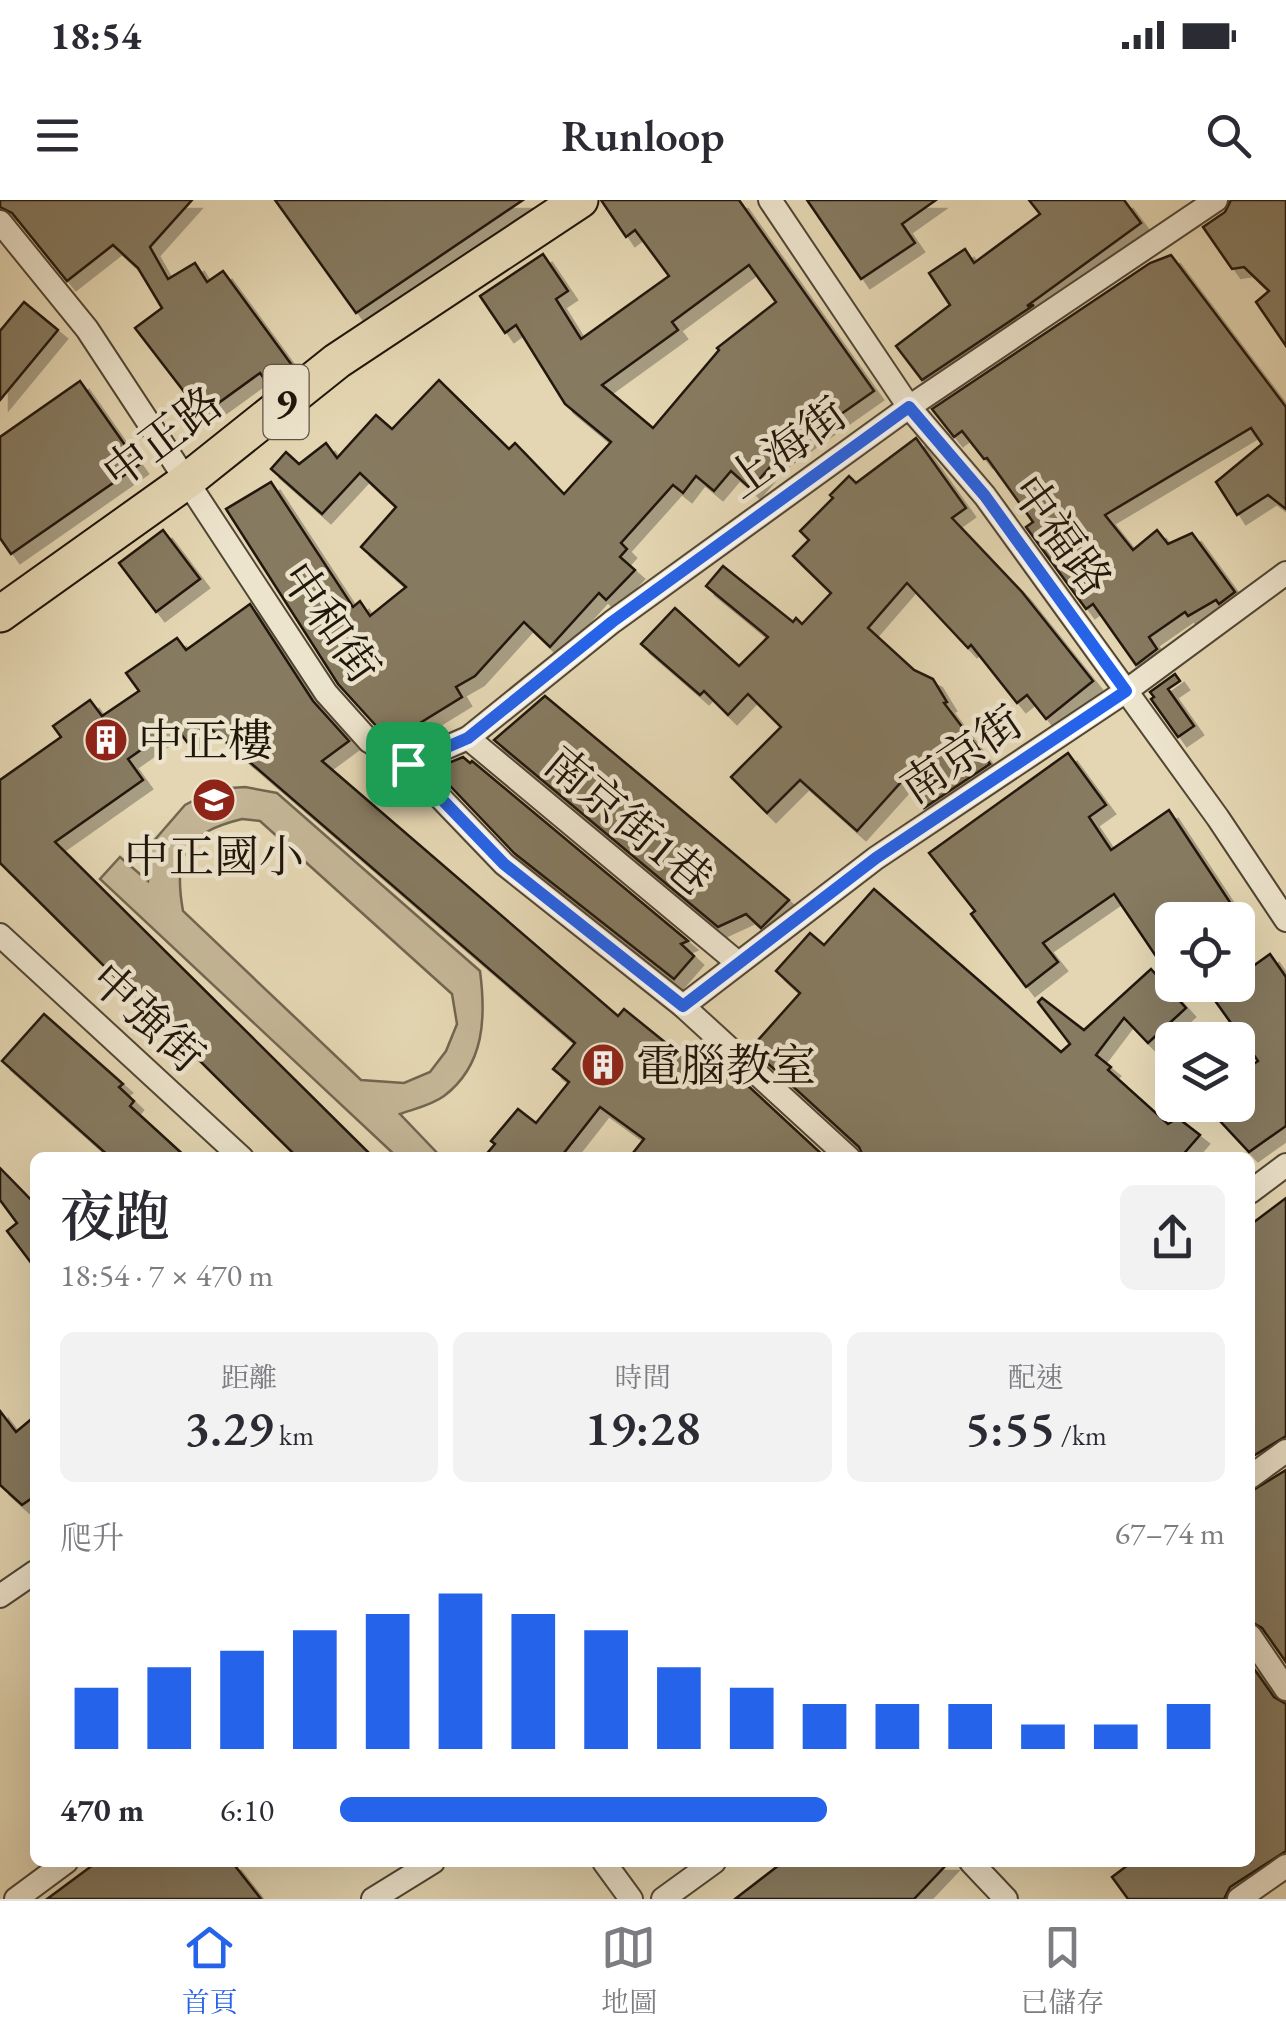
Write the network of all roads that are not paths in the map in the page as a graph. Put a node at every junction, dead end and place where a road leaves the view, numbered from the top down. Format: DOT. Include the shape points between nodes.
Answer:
graph roads {
  1 [pos="580,200"];
  2 [pos="770,200"];
  3 [pos="1216,200"];
  4 [pos="0,222"];
  5 [pos="909,407"];
  6 [pos="188,480"];
  7 [pos="1286,573"];
  8 [pos="0,614"];
  9 [pos="1126,691"];
  10 [pos="468,738"];
  11 [pos="408,764"];
  12 [pos="1286,920"];
  13 [pos="0,935"];
  14 [pos="738,963"];
  15 [pos="683,1006"];
  16 [pos="235,1152"];
  17 [pos="842,1152"];
  18 [pos="1286,1164"];
  19 [pos="1255,1188"];
  20 [pos="1286,1451"];
  21 [pos="1255,1473"];
  22 [pos="30,1574"];
  23 [pos="5,1586"];
  24 [pos="1255,1644"];
  25 [pos="1286,1690"];
  26 [pos="1286,1866"];
  27 [pos="59,1867"];
  28 [pos="426,1867"];
  29 [pos="608,1867"];
  30 [pos="707,1867"];
  31 [pos="976,1867"];
  32 [pos="16,1899"];
  33 [pos="373,1899"];
  34 [pos="631,1899"];
  35 [pos="663,1899"];
  36 [pos="1006,1899"];
  37 [pos="1239,1899"];
  1 -- 6 [label="main road, 中正路 / 9" via="337,361"];
  2 -- 5 [label="street, 中福路"];
  3 -- 5 [label="street, 上海街"];
  4 -- 6 [label="street, 中和街" via="87,329"];
  5 -- 9 [label="street, 中福路" via="985,496"];
  5 -- 10 [label="street, 上海街" via="612,622"];
  6 -- 8 [label="main road, 中正路 / 9"];
  6 -- 11 [label="street, 中和街" via="326,693 369,741"];
  7 -- 9 [label="street, 南京街"];
  9 -- 12 [label="street, 中福路"];
  9 -- 14 [label="street, 南京街" via="876,858"];
  10 -- 11 [label="street, 上海街"];
  10 -- 14 [label="street, 南京街1巷"];
  11 -- 15 [label="street, 中和街" via="504,864"];
  13 -- 16 [label="street, 中強街"];
  14 -- 15 [label="street, 南京街"];
  15 -- 17 [label="street, 中和街"];
  18 -- 19 [label="street"];
  20 -- 21 [label="street"];
  22 -- 23 [label="street"];
  24 -- 25 [label="street"];
  26 -- 37 [label="street"];
  27 -- 32 [label="street"];
  28 -- 33 [label="street"];
  29 -- 34 [label="street"];
  30 -- 35 [label="street"];
  31 -- 36 [label="street"];
}
